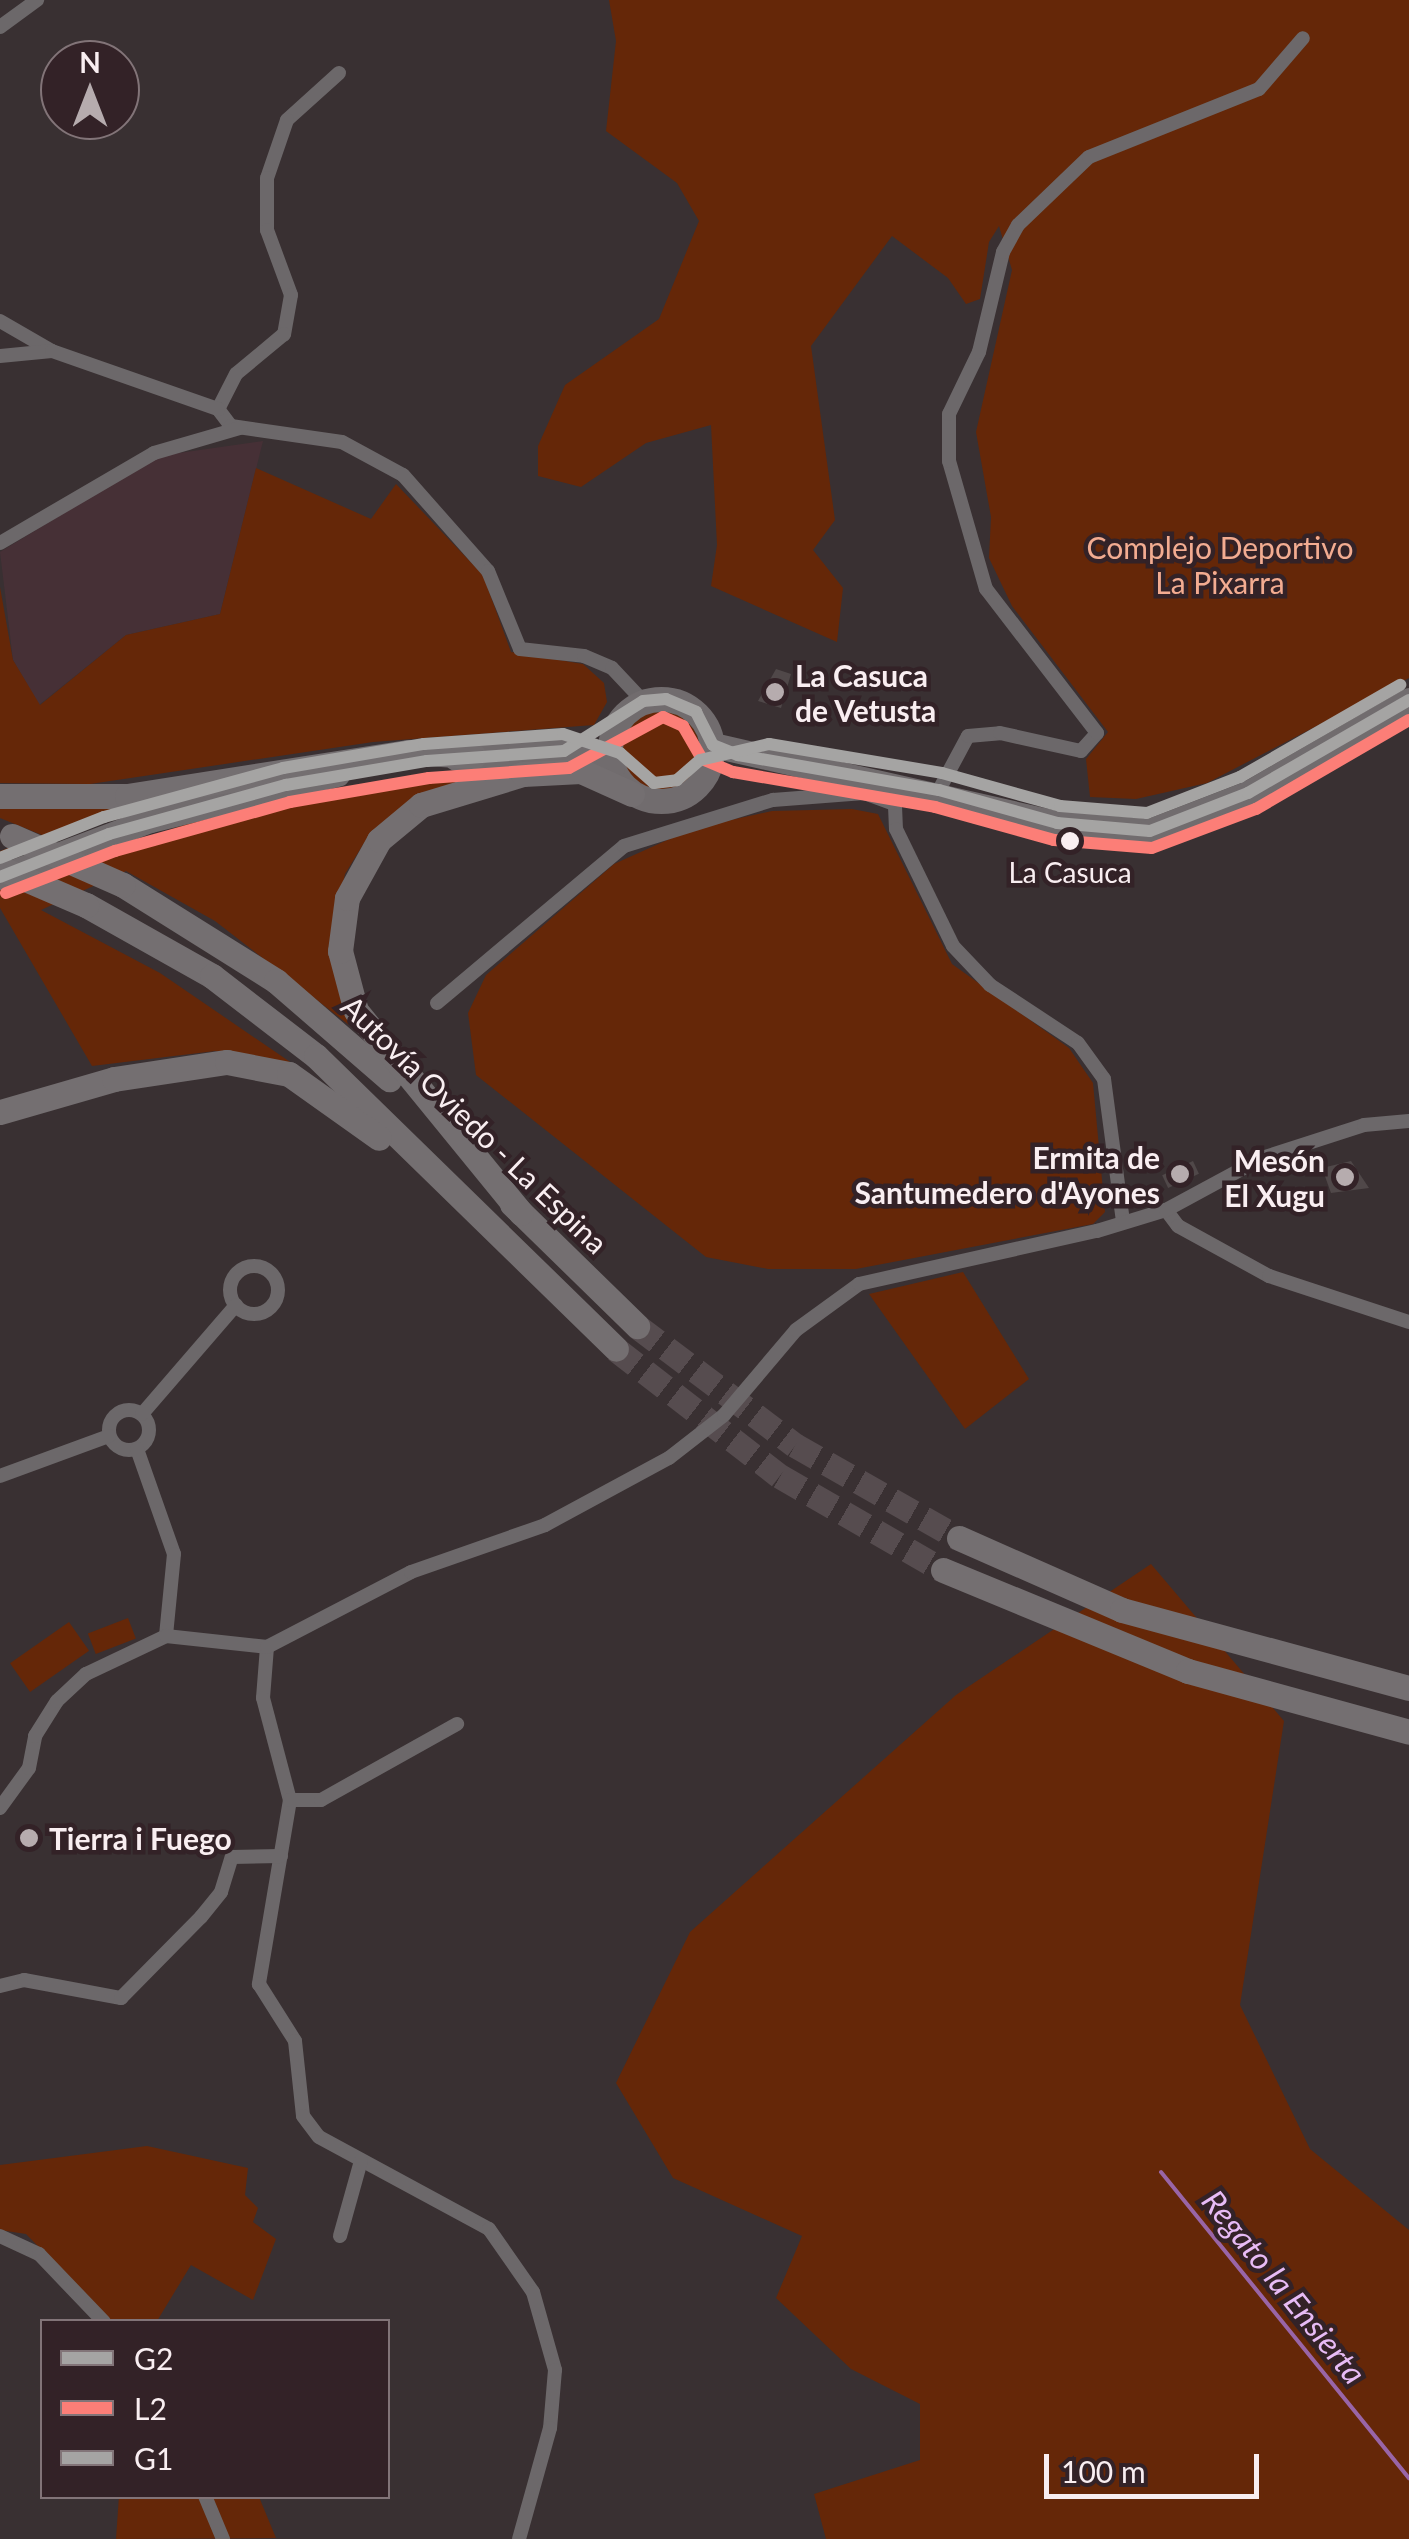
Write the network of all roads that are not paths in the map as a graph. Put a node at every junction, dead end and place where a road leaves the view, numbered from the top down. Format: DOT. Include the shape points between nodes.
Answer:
graph roads {
  1 [pos="37,0"];
  2 [pos="0,27"];
  3 [pos="1302,38"];
  4 [pos="339,73"];
  5 [pos="0,321"];
  6 [pos="52,351"];
  7 [pos="0,356"];
  8 [pos="218,409"];
  9 [pos="240,428"];
  10 [pos="0,544"];
  11 [pos="1409,700"];
  12 [pos="644,701"];
  13 [pos="616,724"];
  14 [pos="712,744"];
  15 [pos="564,751"];
  16 [pos="474,756"];
  17 [pos="768,761"];
  18 [pos="612,769"];
  19 [pos="706,776"];
  20 [pos="938,790"];
  21 [pos="893,792"];
  22 [pos="632,794"];
  23 [pos="0,796"];
  24 [pos="6,834"];
  25 [pos="0,868"];
  26 [pos="0,876"];
  27 [pos="437,1003"];
  28 [pos="0,1112"];
  29 [pos="1409,1121"];
  30 [pos="1166,1210"];
  31 [pos="521,1213"];
  32 [pos="1123,1222"];
  33 [pos="561,1302"];
  34 [pos="236,1305"];
  35 [pos="1409,1322"];
  36 [pos="638,1326"];
  37 [pos="616,1349"];
  38 [pos="142,1414"];
  39 [pos="110,1436"];
  40 [pos="137,1449"];
  41 [pos="0,1476"];
  42 [pos="958,1538"];
  43 [pos="943,1570"];
  44 [pos="166,1636"];
  45 [pos="267,1647"];
  46 [pos="1409,1688"];
  47 [pos="457,1724"];
  48 [pos="1409,1732"];
  49 [pos="290,1800"];
  50 [pos="0,1808"];
  51 [pos="281,1856"];
  52 [pos="0,1986"];
  53 [pos="361,2160"];
  54 [pos="0,2236"];
  55 [pos="340,2236"];
  56 [pos="101,2319"];
  57 [pos="206,2499"];
  58 [pos="222,2539"];
  59 [pos="519,2539"];
  1 -- 2 [label="street"];
  3 -- 20 [label="street" via="1259,89 1089,157 1018,225 1004,252 979,352 949,414 949,461 986,590 1097,732 1081,751 1000,732 968,736"];
  4 -- 8 [label="street" via="287,120 267,178 267,230 292,295 284,334 236,374"];
  5 -- 6 [label="street"];
  6 -- 7 [label="street"];
  6 -- 8 [label="street"];
  8 -- 9 [label="street"];
  9 -- 10 [label="street" via="154,453"];
  9 -- 12 [label="street" via="342,442 404,474 488,571 520,649 584,656 612,668"];
  11 -- 20 [label="highway" via="1248,793 1150,830 1057,823"];
  12 -- 13 [label="highway"];
  12 -- 14 [label="highway" via="684,704 705,723"];
  13 -- 15 [label="highway"];
  13 -- 18 [label="highway"];
  14 -- 17 [label="highway"];
  14 -- 19 [label="highway"];
  15 -- 16 [label="highway"];
  15 -- 18 [label="highway"];
  16 -- 23 [label="highway" via="408,752 128,796"];
  16 -- 26 [label="highway" via="332,775 194,808"];
  17 -- 19 [label="highway"];
  17 -- 21 [label="highway"];
  18 -- 22 [label="highway"];
  19 -- 22 [label="highway" via="671,801"];
  20 -- 21 [label="highway"];
  21 -- 27 [label="street" via="773,800 624,846"];
  21 -- 32 [label="street" via="896,828 969,966 1095,1062 1110,1097"];
  22 -- 31 [label="highway" via="581,771 523,774 447,795 421,805 380,840 347,898 340,951 356,1011"];
  24 -- 31 [label="highway, Autovía Oviedo - La Espina, bridge" via="123,885 218,940 328,1024"];
  25 -- 33 [label="highway, Autovía Oviedo - La Espina, bridge" via="86,904 212,976 316,1056"];
  28 -- 33 [label="highway" via="114,1079 227,1062 289,1074 356,1117"];
  29 -- 30 [label="street" via="1364,1126 1262,1158"];
  30 -- 32 [label="street"];
  30 -- 35 [label="street" via="1178,1226 1269,1276"];
  31 -- 36 [label="highway, Autovía Oviedo - La Espina"];
  32 -- 45 [label="street" via="859,1284 796,1330 724,1415 669,1458 546,1525 411,1572"];
  33 -- 37 [label="highway, Autovía Oviedo - La Espina"];
  34 -- 38 [label="street"];
  38 -- 39 [label="street" via="117,1413"];
  38 -- 40 [label="street" via="150,1430"];
  39 -- 40 [label="street" via="123,1450"];
  39 -- 41 [label="street"];
  40 -- 44 [label="street" via="174,1554"];
  42 -- 46 [label="highway" via="1122,1610"];
  43 -- 48 [label="highway" via="1188,1671"];
  44 -- 45 [label="street"];
  44 -- 50 [label="street" via="86,1674 57,1702 35,1736 29,1768"];
  45 -- 49 [label="street" via="263,1698"];
  47 -- 49 [label="street" via="322,1800"];
  49 -- 51 [label="street"];
  51 -- 52 [label="street" via="232,1856 201,1917 120,1998 42,1982"];
  51 -- 53 [label="street" via="260,1984 294,2042 302,2116 318,2138"];
  53 -- 55 [label="street"];
  53 -- 59 [label="street" via="490,2228 534,2292 555,2370 550,2428"];
  54 -- 56 [label="street" via="39,2254"];
  57 -- 58 [label="street"];
}
